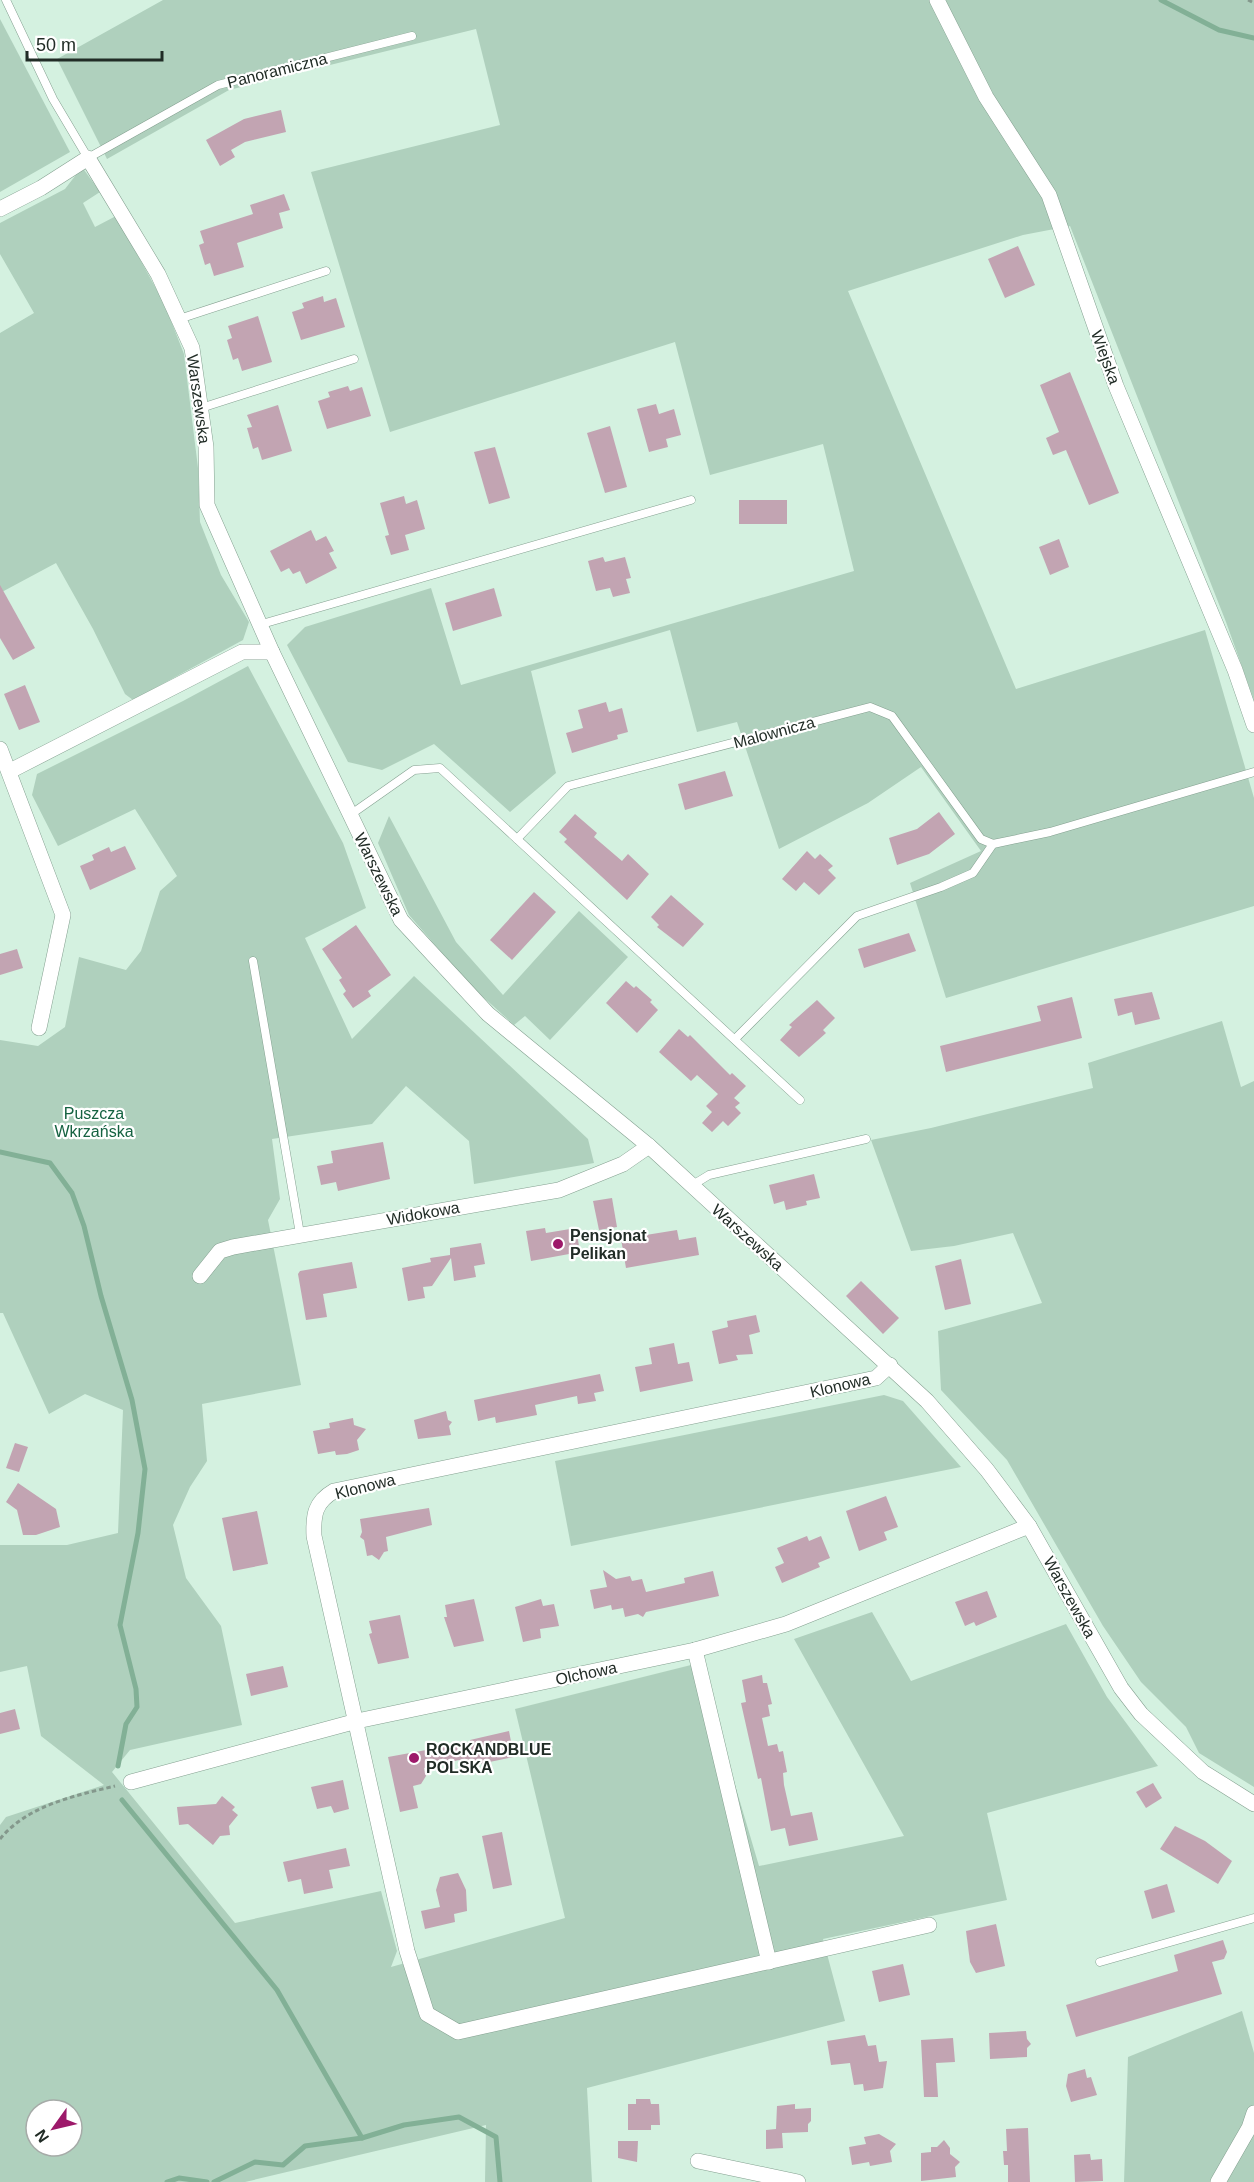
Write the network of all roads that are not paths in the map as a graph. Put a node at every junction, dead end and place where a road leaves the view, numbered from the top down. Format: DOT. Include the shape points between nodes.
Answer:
graph roads {
  1 [pos="6,0"];
  2 [pos="937,0"];
  3 [pos="412,36"];
  4 [pos="88,158"];
  5 [pos="0,209"];
  6 [pos="326,271"];
  7 [pos="179,319"];
  8 [pos="354,358"];
  9 [pos="201,408"];
  10 [pos="690,500"];
  11 [pos="262,624"];
  12 [pos="273,652"];
  13 [pos="1254,725"];
  14 [pos="0,749"];
  15 [pos="10,771"];
  16 [pos="1254,772"];
  17 [pos="350,814"];
  18 [pos="517,839"];
  19 [pos="993,844"];
  20 [pos="252,961"];
  21 [pos="39,1028"];
  22 [pos="735,1039"];
  23 [pos="800,1100"];
  24 [pos="866,1139"];
  25 [pos="650,1146"];
  26 [pos="691,1186"];
  27 [pos="300,1234"];
  28 [pos="200,1276"];
  29 [pos="890,1365"];
  30 [pos="1029,1526"];
  31 [pos="694,1650"];
  32 [pos="357,1721"];
  33 [pos="131,1782"];
  34 [pos="1254,1804"];
  35 [pos="1254,1918"];
  36 [pos="928,1925"];
  37 [pos="769,1962"];
  38 [pos="1100,1962"];
  39 [pos="1254,2113"];
  40 [pos="698,2161"];
  41 [pos="798,2182"];
  42 [pos="1218,2182"];
  1 -- 4 [label="lane" via="53,99"];
  2 -- 13 [label="street, Wiejska" via="986,97 1049,195 1116,386 1235,670"];
  3 -- 4 [label="lane, Panoramiczna" via="218,84"];
  4 -- 5 [label="street"];
  4 -- 7 [label="street, Warszewska" via="158,274"];
  6 -- 7 [label="lane"];
  7 -- 9 [label="street, Warszewska" via="192,348"];
  8 -- 9 [label="lane"];
  9 -- 11 [label="street, Warszewska" via="207,505"];
  10 -- 11 [label="lane"];
  11 -- 12 [label="street, Warszewska"];
  12 -- 15 [label="street" via="242,652"];
  12 -- 17 [label="street, Warszewska"];
  14 -- 15 [label="street"];
  15 -- 21 [label="street" via="63,915"];
  16 -- 19 [label="lane" via="1050,832"];
  17 -- 18 [label="lane" via="414,770 440,768"];
  17 -- 25 [label="street, Warszewska" via="400,920 488,1014"];
  18 -- 19 [label="lane, Malownicza" via="568,786 870,707 892,716 981,839"];
  18 -- 22 [label="lane"];
  19 -- 22 [label="lane" via="974,873 857,916"];
  20 -- 27 [label="lane"];
  22 -- 23 [label="lane"];
  24 -- 26 [label="lane" via="709,1174"];
  25 -- 26 [label="street, Warszewska"];
  25 -- 27 [label="street, Widokowa" via="623,1164 560,1190"];
  26 -- 29 [label="street, Warszewska"];
  27 -- 28 [label="street, Widokowa" via="220,1251"];
  29 -- 30 [label="street, Warszewska" via="963,1440"];
  29 -- 32 [label="street, Klonowa" via="876,1378 334,1491 324,1497 313,1519 314,1536"];
  30 -- 31 [label="street, Olchowa" via="786,1624"];
  30 -- 34 [label="street, Warszewska" via="1121,1688 1141,1714 1203,1773"];
  31 -- 32 [label="street, Olchowa"];
  31 -- 37 [label="street"];
  32 -- 33 [label="street, Olchowa"];
  32 -- 37 [label="street, Klonowa" via="407,1951 427,2014 458,2032"];
  35 -- 38 [label="lane"];
  36 -- 37 [label="street"];
  39 -- 42 [label="street"];
  40 -- 41 [label="street"];
}
